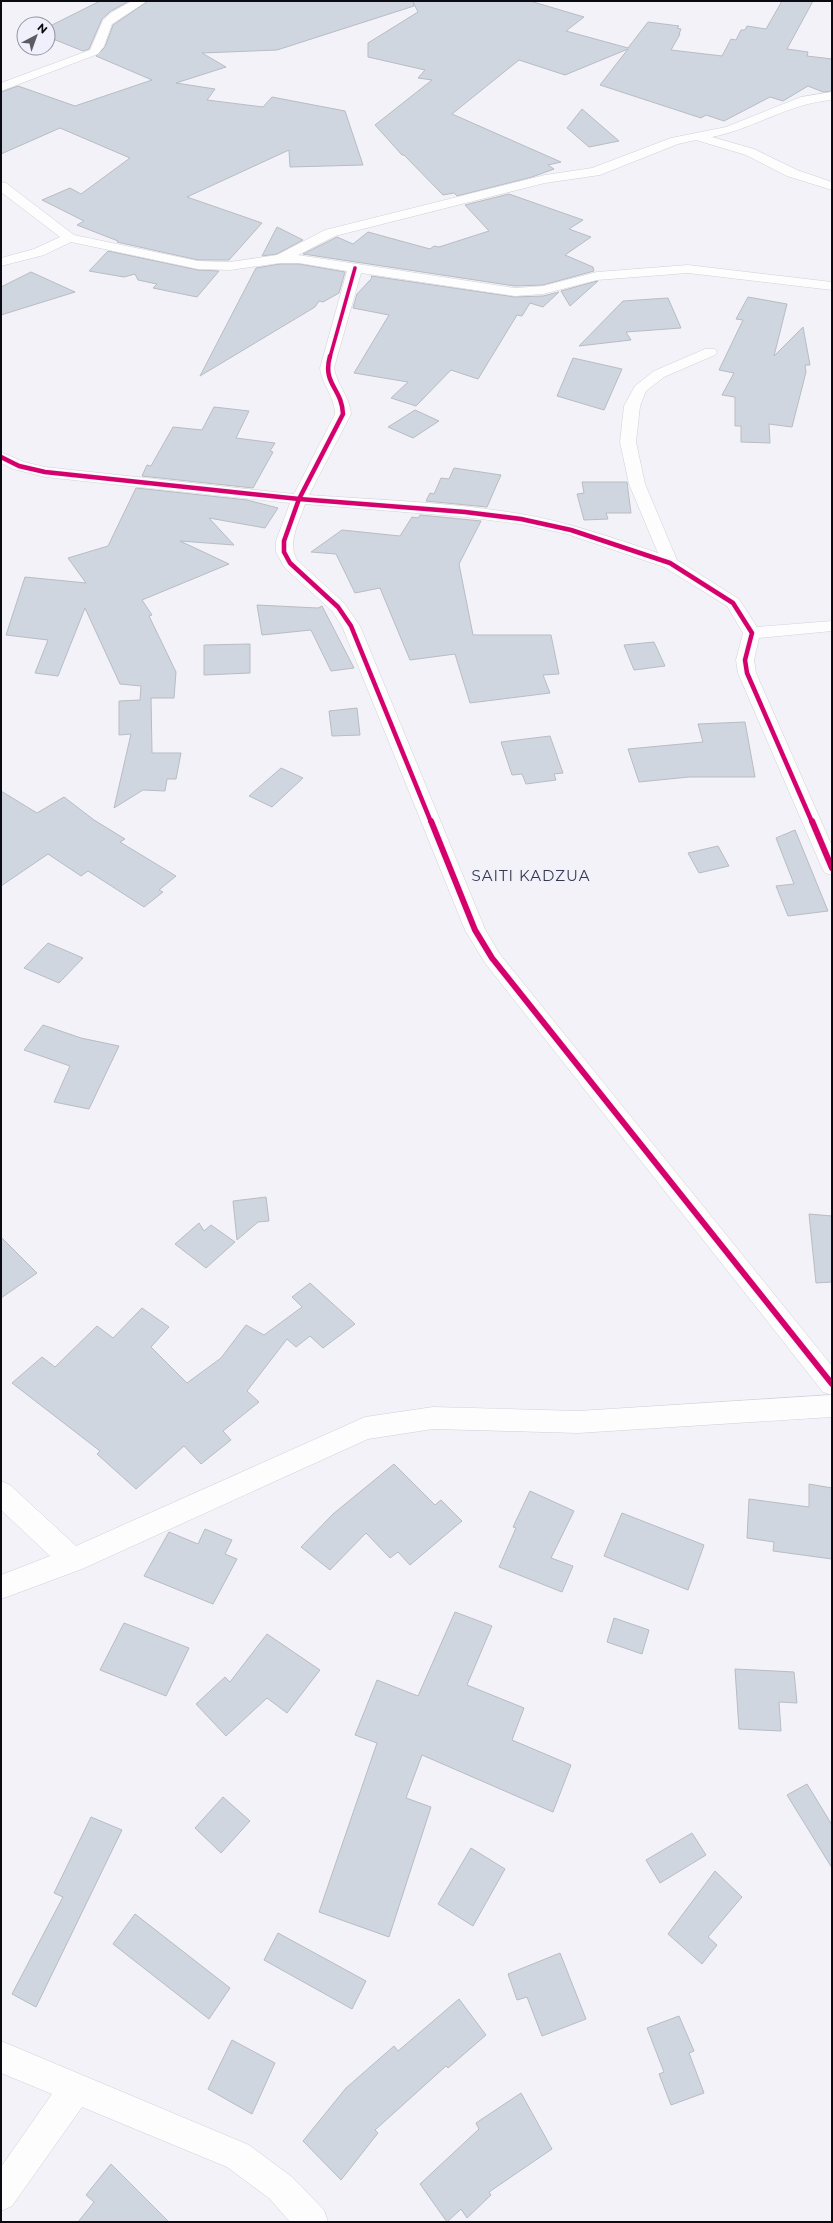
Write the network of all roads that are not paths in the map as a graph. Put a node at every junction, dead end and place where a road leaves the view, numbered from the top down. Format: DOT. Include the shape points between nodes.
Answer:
graph roads {
  1 [pos="141,1"];
  2 [pos="1,88"];
  3 [pos="832,96"];
  4 [pos="696,136"];
  5 [pos="1,186"];
  6 [pos="832,186"];
  7 [pos="70,238"];
  8 [pos="280,259"];
  9 [pos="1,262"];
  10 [pos="355,268"];
  11 [pos="832,286"];
  12 [pos="710,352"];
  13 [pos="1,457"];
  14 [pos="299,499"];
  15 [pos="670,563"];
  16 [pos="832,626"];
  17 [pos="752,633"];
  18 [pos="832,868"];
  19 [pos="832,1384"];
  20 [pos="832,1406"];
  21 [pos="1,1493"];
  22 [pos="74,1560"];
  23 [pos="1,1587"];
  24 [pos="1,2057"];
  25 [pos="75,2089"];
  26 [pos="1,2195"];
  27 [pos="312,2222"];
  1 -- 2 [label="street" via="109,20 94,52"];
  3 -- 4 [label="street" via="805,100 737,128"];
  4 -- 6 [label="street" via="750,152 792,173"];
  4 -- 8 [label="street" via="675,140 595,172 545,179 330,233"];
  5 -- 7 [label="street"];
  7 -- 8 [label="street" via="198,265 230,266"];
  7 -- 9 [label="street" via="39,252"];
  8 -- 10 [label="street"];
  10 -- 11 [label="street" via="515,292 543,290 597,276 688,269"];
  10 -- 14 [label="street" via="327,368 327,375 344,406 343,414"];
  12 -- 15 [label="street" via="659,374 640,389 632,406 628,442 637,484"];
  13 -- 14 [label="street" via="19,466 45,472"];
  14 -- 15 [label="street" via="521,519 571,530"];
  14 -- 19 [label="street" via="284,541 284,552 290,563 338,607 352,626 475,930 492,958"];
  15 -- 17 [label="street" via="733,603"];
  16 -- 17 [label="street"];
  17 -- 18 [label="street" via="745,660 747,673"];
  20 -- 22 [label="street" via="578,1422 433,1418 365,1428"];
  21 -- 22 [label="street"];
  22 -- 23 [label="street"];
  24 -- 25 [label="street"];
  25 -- 26 [label="street"];
  25 -- 27 [label="street" via="238,2156 281,2188"];
}
